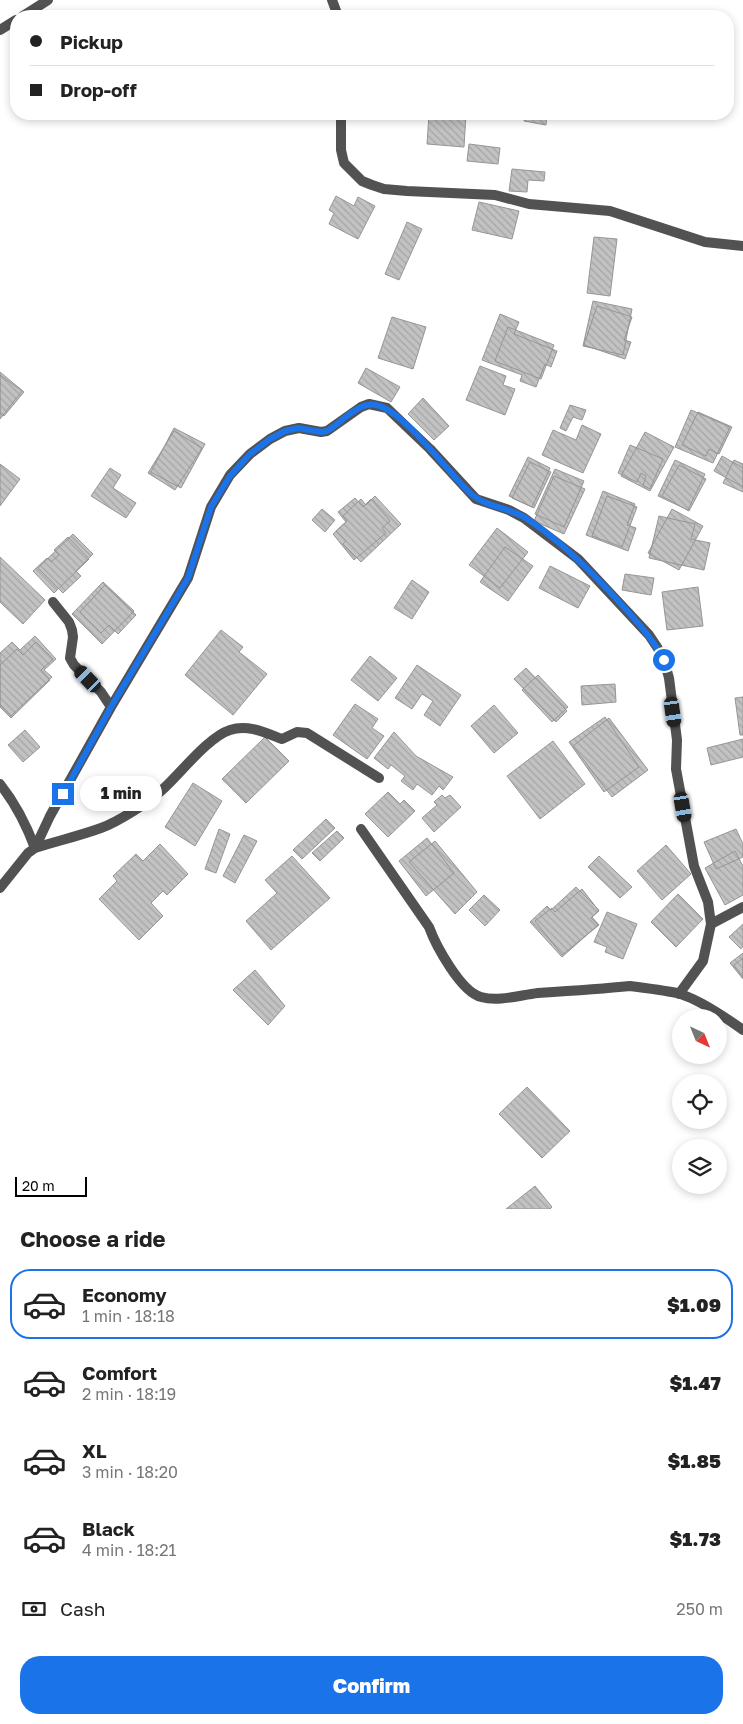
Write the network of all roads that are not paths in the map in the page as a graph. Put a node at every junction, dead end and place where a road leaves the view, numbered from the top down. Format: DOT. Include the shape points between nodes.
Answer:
graph roads {
  1 [pos="48,0"];
  2 [pos="32,10"];
  3 [pos="341,120"];
  4 [pos="743,246"];
  5 [pos="52,602"];
  6 [pos="111,707"];
  7 [pos="379,778"];
  8 [pos="0,784"];
  9 [pos="361,829"];
  10 [pos="35,848"];
  11 [pos="0,888"];
  12 [pos="743,907"];
  13 [pos="711,924"];
  14 [pos="679,994"];
  15 [pos="743,1030"];
  1 -- 2 [label="street"];
  3 -- 4 [label="street" via="344,164 362,180 384,189 495,195 529,204 610,211 705,242"];
  5 -- 6 [label="street" via="72,630 70,658"];
  6 -- 10 [label="street"];
  6 -- 13 [label="street" via="188,578 211,507 230,476 250,454 285,431 298,428 327,431 361,407 369,404 387,408 476,499 524,518 578,559 657,647 670,678 677,740 676,769 694,866 708,902"];
  7 -- 10 [label="street" via="307,733 297,732 282,739 264,731 231,729 217,737 162,791 137,808 103,827"];
  8 -- 10 [label="street" via="24,820"];
  9 -- 14 [label="street" via="429,927 458,979 480,997 630,986"];
  10 -- 11 [label="street"];
  12 -- 13 [label="street"];
  13 -- 14 [label="street" via="703,961"];
  14 -- 15 [label="street" via="708,1007"];
}
